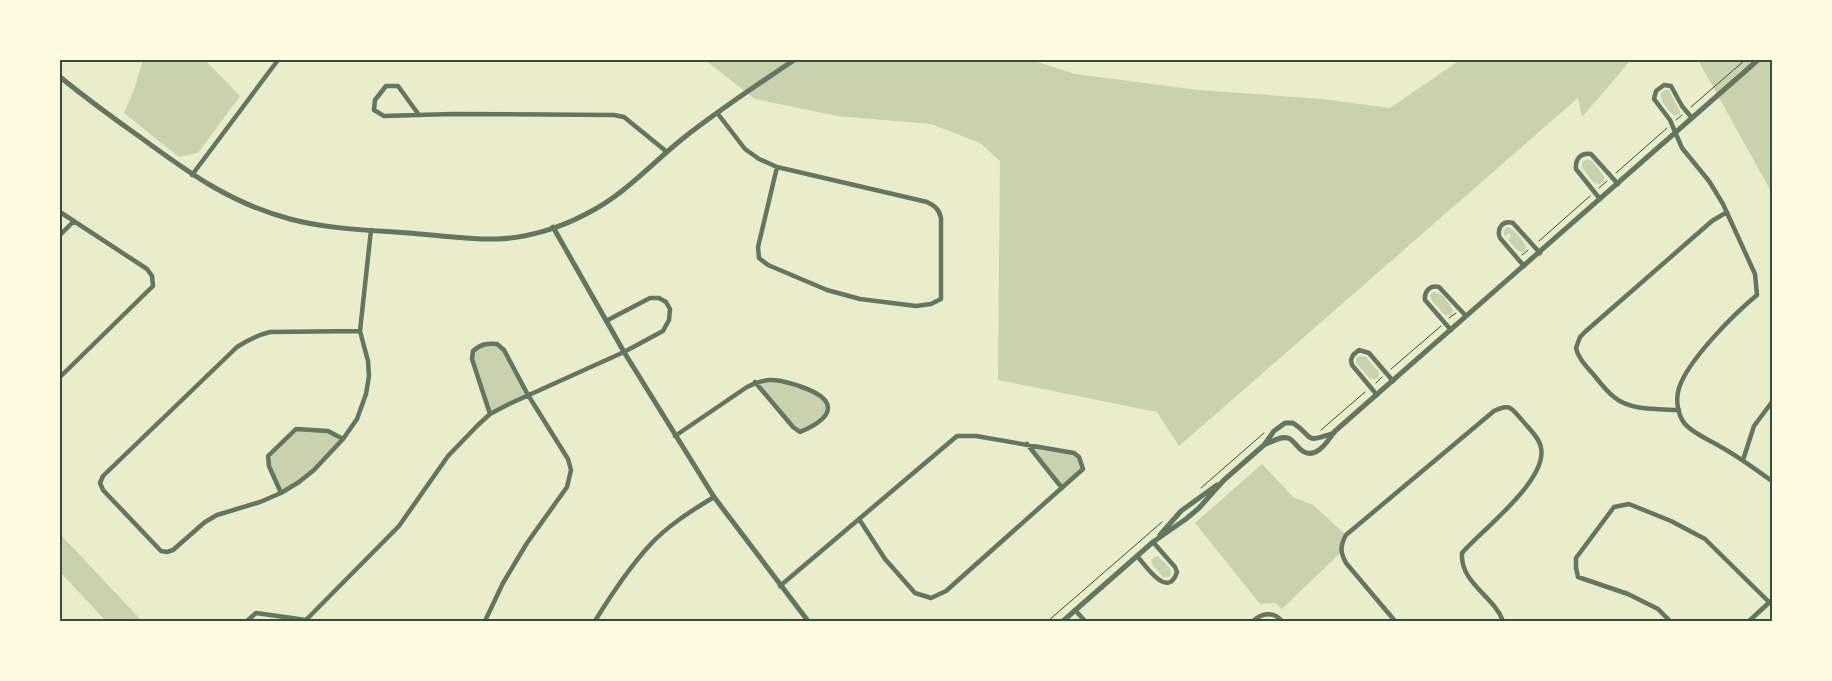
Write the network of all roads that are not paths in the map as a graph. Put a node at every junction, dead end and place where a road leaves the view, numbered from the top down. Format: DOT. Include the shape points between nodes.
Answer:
graph roads {
  1 [pos="278,60"];
  2 [pos="794,60"];
  3 [pos="1758,60"];
  4 [pos="60,77"];
  5 [pos="718,114"];
  6 [pos="419,115"];
  7 [pos="1692,118"];
  8 [pos="1676,133"];
  9 [pos="667,152"];
  10 [pos="777,167"];
  11 [pos="192,175"];
  12 [pos="1618,184"];
  13 [pos="1600,199"];
  14 [pos="60,212"];
  15 [pos="1727,212"];
  16 [pos="74,221"];
  17 [pos="553,227"];
  18 [pos="371,230"];
  19 [pos="60,235"];
  20 [pos="1540,252"];
  21 [pos="1524,266"];
  22 [pos="1466,316"];
  23 [pos="606,321"];
  24 [pos="1451,330"];
  25 [pos="360,331"];
  26 [pos="624,352"];
  27 [pos="60,377"];
  28 [pos="1392,381"];
  29 [pos="756,382"];
  30 [pos="528,394"];
  31 [pos="1376,395"];
  32 [pos="1772,402"];
  33 [pos="1678,410"];
  34 [pos="490,414"];
  35 [pos="1334,432"];
  36 [pos="675,436"];
  37 [pos="343,438"];
  38 [pos="1027,444"];
  39 [pos="1264,445"];
  40 [pos="1743,460"];
  41 [pos="1224,480"];
  42 [pos="1772,481"];
  43 [pos="1062,488"];
  44 [pos="280,493"];
  45 [pos="714,497"];
  46 [pos="859,519"];
  47 [pos="1153,542"];
  48 [pos="1137,556"];
  49 [pos="780,586"];
  50 [pos="1771,601"];
  51 [pos="1076,610"];
  52 [pos="248,621"];
  53 [pos="305,621"];
  54 [pos="485,621"];
  55 [pos="595,621"];
  56 [pos="808,621"];
  57 [pos="1063,621"];
  58 [pos="1085,621"];
  59 [pos="1252,621"];
  60 [pos="1282,621"];
  61 [pos="1395,621"];
  62 [pos="1503,621"];
  63 [pos="1670,621"];
  64 [pos="1749,621"];
  1 -- 11 [label="street"];
  2 -- 5 [label="street"];
  3 -- 7 [label="street"];
  4 -- 11 [label="street"];
  5 -- 9 [label="street"];
  5 -- 10 [label="street" via="745,149"];
  6 -- 6 [label="street" via="398,86 386,86 375,100 374,110 384,116"];
  6 -- 9 [label="street" via="614,115 624,117"];
  7 -- 8 [label="street"];
  7 -- 8 [label="street" via="1671,86 1658,88 1654,99"];
  8 -- 12 [label="street"];
  8 -- 15 [label="street" via="1682,148 1709,181"];
  9 -- 17 [label="street" via="604,205"];
  10 -- 10 [label="street" via="927,202 935,207 941,218 941,300 916,306 860,299 827,290 768,265 759,258 758,248"];
  11 -- 18 [label="street" via="224,194 277,215"];
  12 -- 13 [label="street"];
  12 -- 13 [label="street" via="1591,154 1581,156 1576,168"];
  13 -- 20 [label="street"];
  14 -- 16 [label="street"];
  15 -- 33 [label="street" via="1755,274 1757,295 1724,326 1685,374 1678,389"];
  15 -- 33 [label="street" via="1712,221 1586,331 1576,348 1579,358 1622,403"];
  16 -- 19 [label="street"];
  16 -- 27 [label="street" via="147,269 153,286"];
  17 -- 18 [label="street" via="499,239"];
  17 -- 23 [label="street"];
  18 -- 25 [label="street"];
  20 -- 21 [label="street"];
  20 -- 21 [label="street" via="1513,223 1506,222 1499,230 1500,238"];
  21 -- 22 [label="street"];
  22 -- 24 [label="street"];
  22 -- 24 [label="street" via="1439,287 1429,288 1425,300"];
  23 -- 26 [label="street"];
  23 -- 26 [label="street" via="650,298 666,302 670,315 664,331"];
  24 -- 28 [label="street"];
  25 -- 37 [label="street" via="368,361 366,394 357,419"];
  25 -- 44 [label="street" via="257,334 237,347 103,476 100,483 161,551 167,552 217,514"];
  26 -- 30 [label="street"];
  26 -- 36 [label="street"];
  28 -- 31 [label="street"];
  28 -- 31 [label="street" via="1367,352 1355,352 1350,362"];
  29 -- 29 [label="street" via="781,380 816,392 825,399 826,415 800,432 793,428"];
  29 -- 36 [label="street"];
  30 -- 34 [label="street"];
  30 -- 34 [label="street" via="504,350 497,344 480,345 473,351 472,359"];
  30 -- 54 [label="street" via="568,460 570,478 503,583"];
  31 -- 35 [label="street"];
  32 -- 40 [label="street" via="1754,426"];
  33 -- 40 [label="street" via="1687,427"];
  34 -- 53 [label="street" via="448,456 398,526"];
  35 -- 39 [label="street" via="1324,446 1312,453 1304,452 1288,438"];
  35 -- 39 [label="street" via="1311,439 1295,424 1287,422 1274,431"];
  36 -- 45 [label="street"];
  37 -- 44 [label="street" via="314,470"];
  37 -- 44 [label="street" via="328,431 296,429 268,456"];
  38 -- 43 [label="street"];
  38 -- 43 [label="street" via="1074,453 1079,458 1083,469"];
  38 -- 46 [label="street" via="957,436"];
  39 -- 41 [label="street"];
  40 -- 42 [label="street"];
  41 -- 47 [label="street" via="1181,512"];
  41 -- 47 [label="street" via="1199,508"];
  43 -- 46 [label="street" via="946,591 932,598 914,593 885,559"];
  45 -- 49 [label="street"];
  45 -- 55 [label="street" via="650,544 619,583"];
  46 -- 49 [label="street"];
  47 -- 48 [label="street"];
  47 -- 48 [label="street" via="1175,567 1174,580 1160,582"];
  48 -- 51 [label="street"];
  49 -- 56 [label="street"];
  50 -- 63 [label="street" via="1705,539 1629,504 1614,507 1576,558 1578,577 1628,594 1658,609"];
  50 -- 64 [label="street"];
  51 -- 57 [label="street"];
  51 -- 58 [label="street"];
  52 -- 53 [label="street" via="256,613 264,612"];
  59 -- 60 [label="street" via="1269,613"];
  61 -- 62 [label="street" via="1340,553 1346,534 1486,417 1504,406 1512,408 1540,442 1541,458 1530,483 1462,553 1461,563 1471,581 1499,611"];
}
